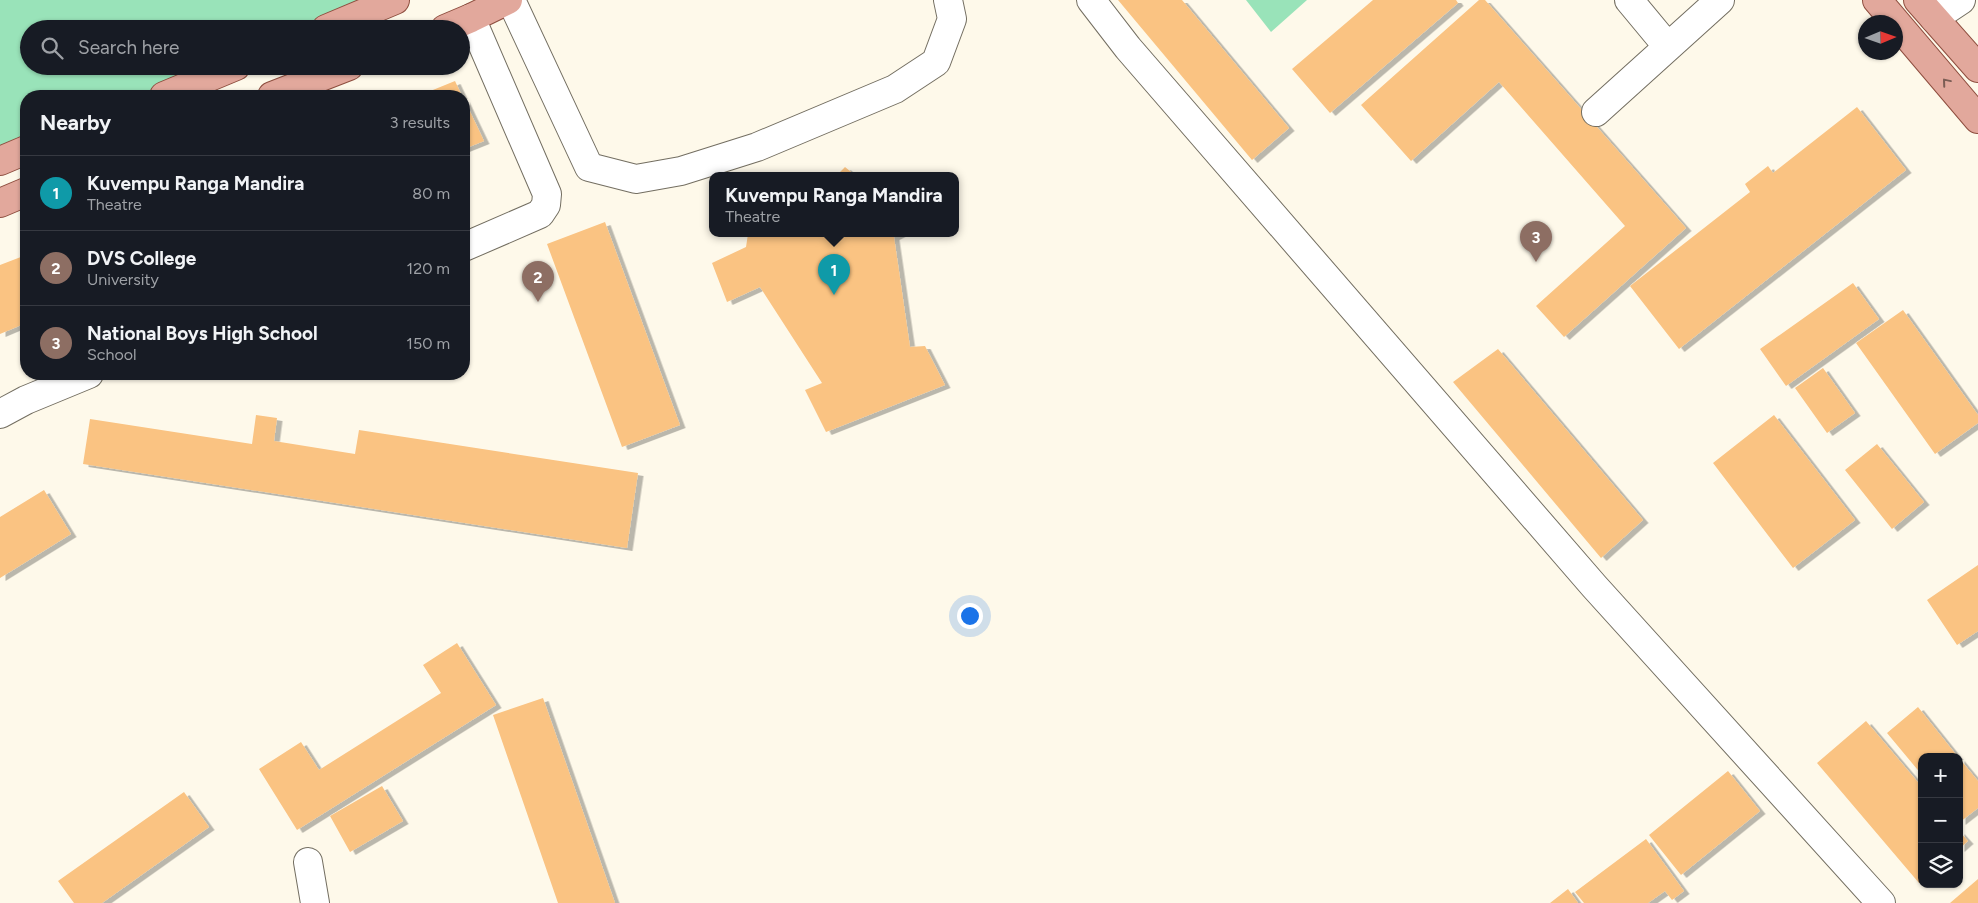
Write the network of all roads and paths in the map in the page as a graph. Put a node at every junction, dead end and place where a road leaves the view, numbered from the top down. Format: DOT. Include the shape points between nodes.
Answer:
graph roads {
  1 [pos="395,0"];
  2 [pos="510,0"];
  3 [pos="948,0"];
  4 [pos="1091,0"];
  5 [pos="1629,0"];
  6 [pos="1720,0"];
  7 [pos="1877,0"];
  8 [pos="1961,0"];
  9 [pos="1926,9"];
  10 [pos="471,18"];
  11 [pos="347,20"];
  12 [pos="466,20"];
  13 [pos="1668,47"];
  14 [pos="1978,68"];
  15 [pos="214,75"];
  16 [pos="326,75"];
  17 [pos="178,90"];
  18 [pos="287,90"];
  19 [pos="1596,112"];
  20 [pos="1978,119"];
  21 [pos="20,153"];
  22 [pos="0,161"];
  23 [pos="20,195"];
  24 [pos="0,203"];
  25 [pos="470,243"];
  26 [pos="72,380"];
  27 [pos="0,414"];
  28 [pos="308,862"];
  29 [pos="315,903"];
  30 [pos="1880,903"];
  1 -- 11 [label="main road"];
  2 -- 3 [label="lane" via="589,167 636,179 681,171 757,147 895,89 936,62 952,19"];
  2 -- 10 [label="main road"];
  4 -- 30 [label="lane" via="1128,48 1588,579"];
  5 -- 13 [label="lane"];
  6 -- 13 [label="lane"];
  20 -- 7 [label="main road, one-way"];
  8 -- 9 [label="lane"];
  9 -- 14 [label="main road"];
  10 -- 12 [label="main road"];
  10 -- 25 [label="lane" via="547,194 546,205 540,214"];
  13 -- 19 [label="lane"];
  15 -- 17 [label="main road"];
  16 -- 18 [label="main road"];
  21 -- 22 [label="main road"];
  23 -- 24 [label="main road"];
  26 -- 27 [label="lane"];
  28 -- 29 [label="lane"];
}
